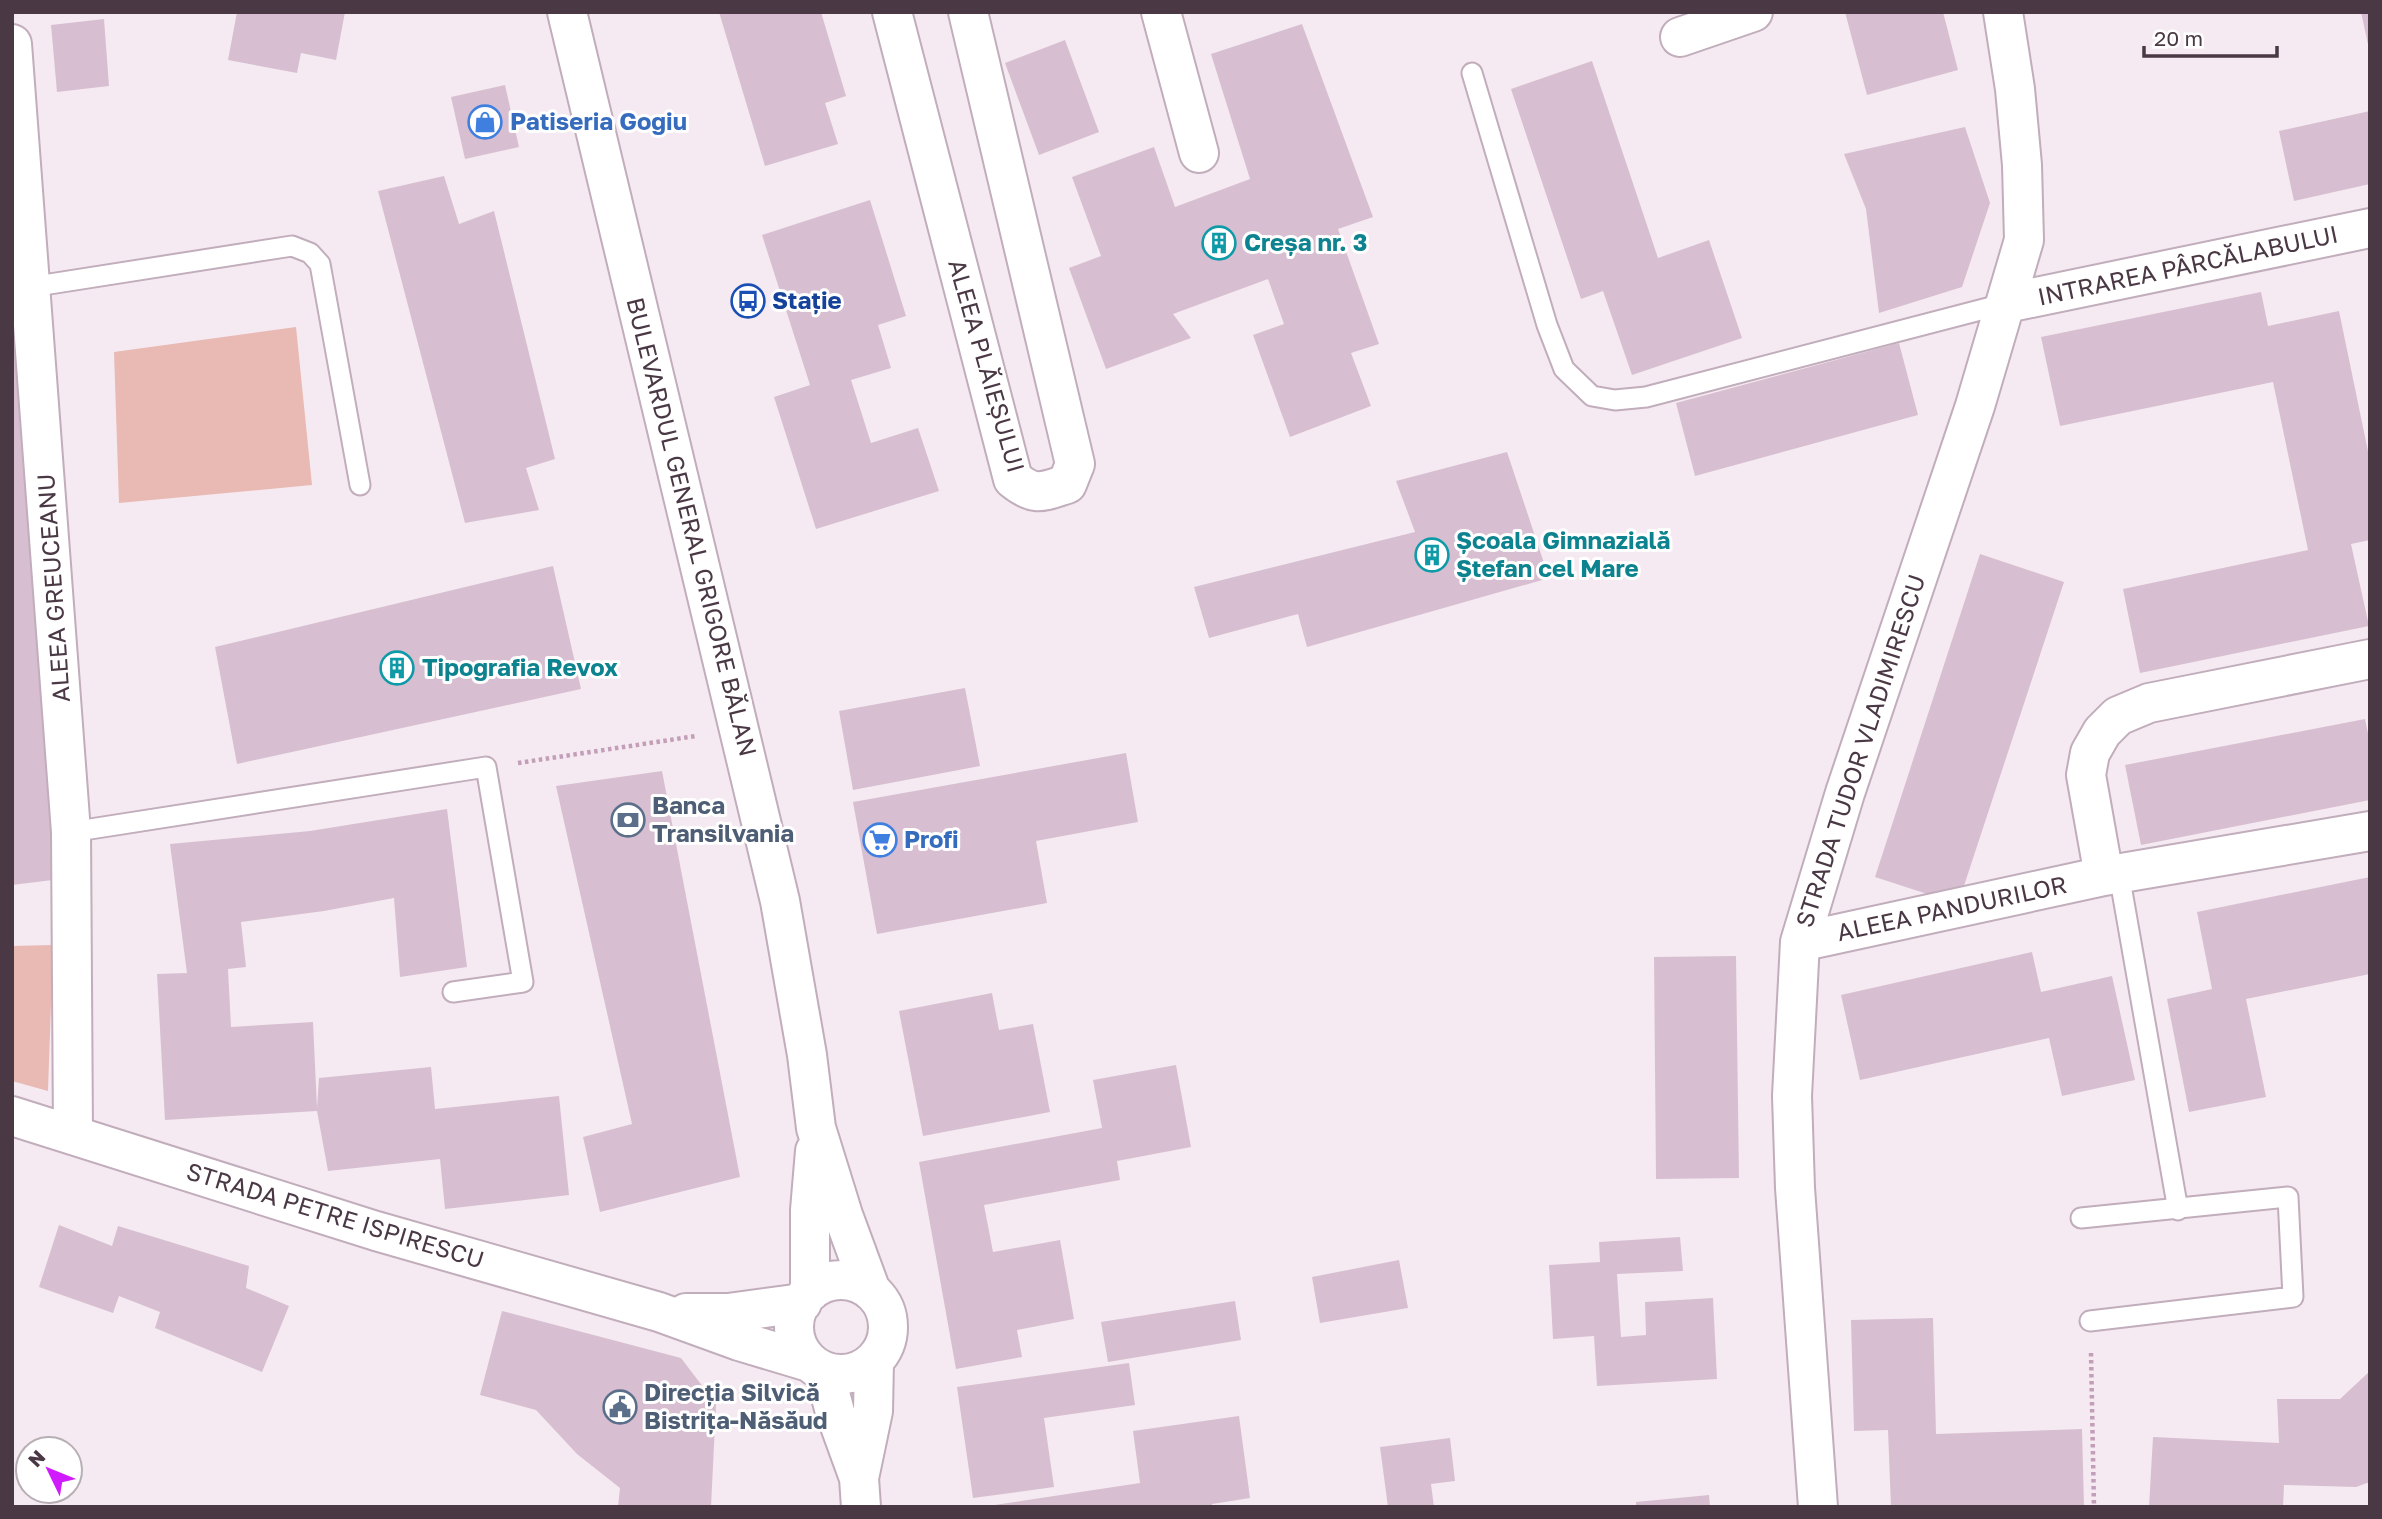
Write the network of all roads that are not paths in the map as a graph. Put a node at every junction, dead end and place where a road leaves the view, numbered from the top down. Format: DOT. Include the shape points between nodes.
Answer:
graph roads {
  1 [pos="567,12"];
  2 [pos="892,12"];
  3 [pos="968,12"];
  4 [pos="1161,12"];
  5 [pos="1753,12"];
  6 [pos="2003,12"];
  7 [pos="1679,37"];
  8 [pos="12,44"];
  9 [pos="1472,73"];
  10 [pos="1199,153"];
  11 [pos="2370,228"];
  12 [pos="22,288"];
  13 [pos="2007,303"];
  14 [pos="360,485"];
  15 [pos="2370,659"];
  16 [pos="2370,831"];
  17 [pos="71,832"];
  18 [pos="2112,875"];
  19 [pos="1800,942"];
  20 [pos="453,992"];
  21 [pos="12,1116"];
  22 [pos="816,1128"];
  23 [pos="73,1134"];
  24 [pos="2178,1210"];
  25 [pos="2081,1218"];
  26 [pos="871,1291"];
  27 [pos="806,1297"];
  28 [pos="659,1312"];
  29 [pos="2090,1321"];
  30 [pos="874,1361"];
  31 [pos="817,1367"];
  32 [pos="860,1493"];
  33 [pos="1818,1507"];
  1 -- 22 [label="street, BULEVARDUL GENERAL GRIGORE BĂLAN" via="780,901"];
  2 -- 3 [label="street, ALEEA PLĂIEȘULUI" via="1013,479 1027,491 1044,491 1067,484 1075,464"];
  4 -- 10 [label="street"];
  5 -- 7 [label="street"];
  6 -- 13 [label="street, STRADA TUDOR VLADIMIRESCU" via="2022,165 2024,240"];
  8 -- 12 [label="street, ALEEA GREUCEANU"];
  9 -- 13 [label="lane" via="1547,325 1564,369 1592,396 1615,400 1646,397"];
  11 -- 13 [label="street, INTRAREA PÂRCĂLABULUI"];
  12 -- 14 [label="lane" via="292,246 310,253 320,264"];
  12 -- 17 [label="street, ALEEA GREUCEANU"];
  13 -- 19 [label="street, STRADA TUDOR VLADIMIRESCU"];
  15 -- 18 [label="street" via="2149,703 2118,716 2090,753 2086,775"];
  16 -- 18 [label="street, ALEEA PANDURILOR"];
  17 -- 20 [label="lane" via="486,767 523,982"];
  17 -- 23 [label="street, ALEEA GREUCEANU"];
  18 -- 19 [label="street, ALEEA PANDURILOR"];
  18 -- 24 [label="lane"];
  19 -- 33 [label="street, STRADA TUDOR VLADIMIRESCU" via="1792,1109"];
  21 -- 23 [label="street, STRADA PETRE ISPIRESCU"];
  22 -- 26 [label="street, BULEVARDUL GENERAL GRIGORE BĂLAN"];
  22 -- 27 [label="street, BULEVARDUL GENERAL GRIGORE BĂLAN"];
  23 -- 28 [label="street, STRADA PETRE ISPIRESCU" via="376,1231"];
  24 -- 25 [label="lane"];
  24 -- 29 [label="lane" via="2288,1197 2293,1297"];
  26 -- 27 [label="street" via="860,1284 833,1281"];
  26 -- 30 [label="street" via="880,1300 889,1325"];
  27 -- 28 [label="street, STRADA PETRE ISPIRESCU" via="728,1313"];
  27 -- 31 [label="street" via="796,1315 796,1341"];
  28 -- 31 [label="street, STRADA PETRE ISPIRESCU"];
  30 -- 31 [label="street" via="852,1373"];
  30 -- 32 [label="street" via="873,1411"];
  31 -- 32 [label="street"];
}
